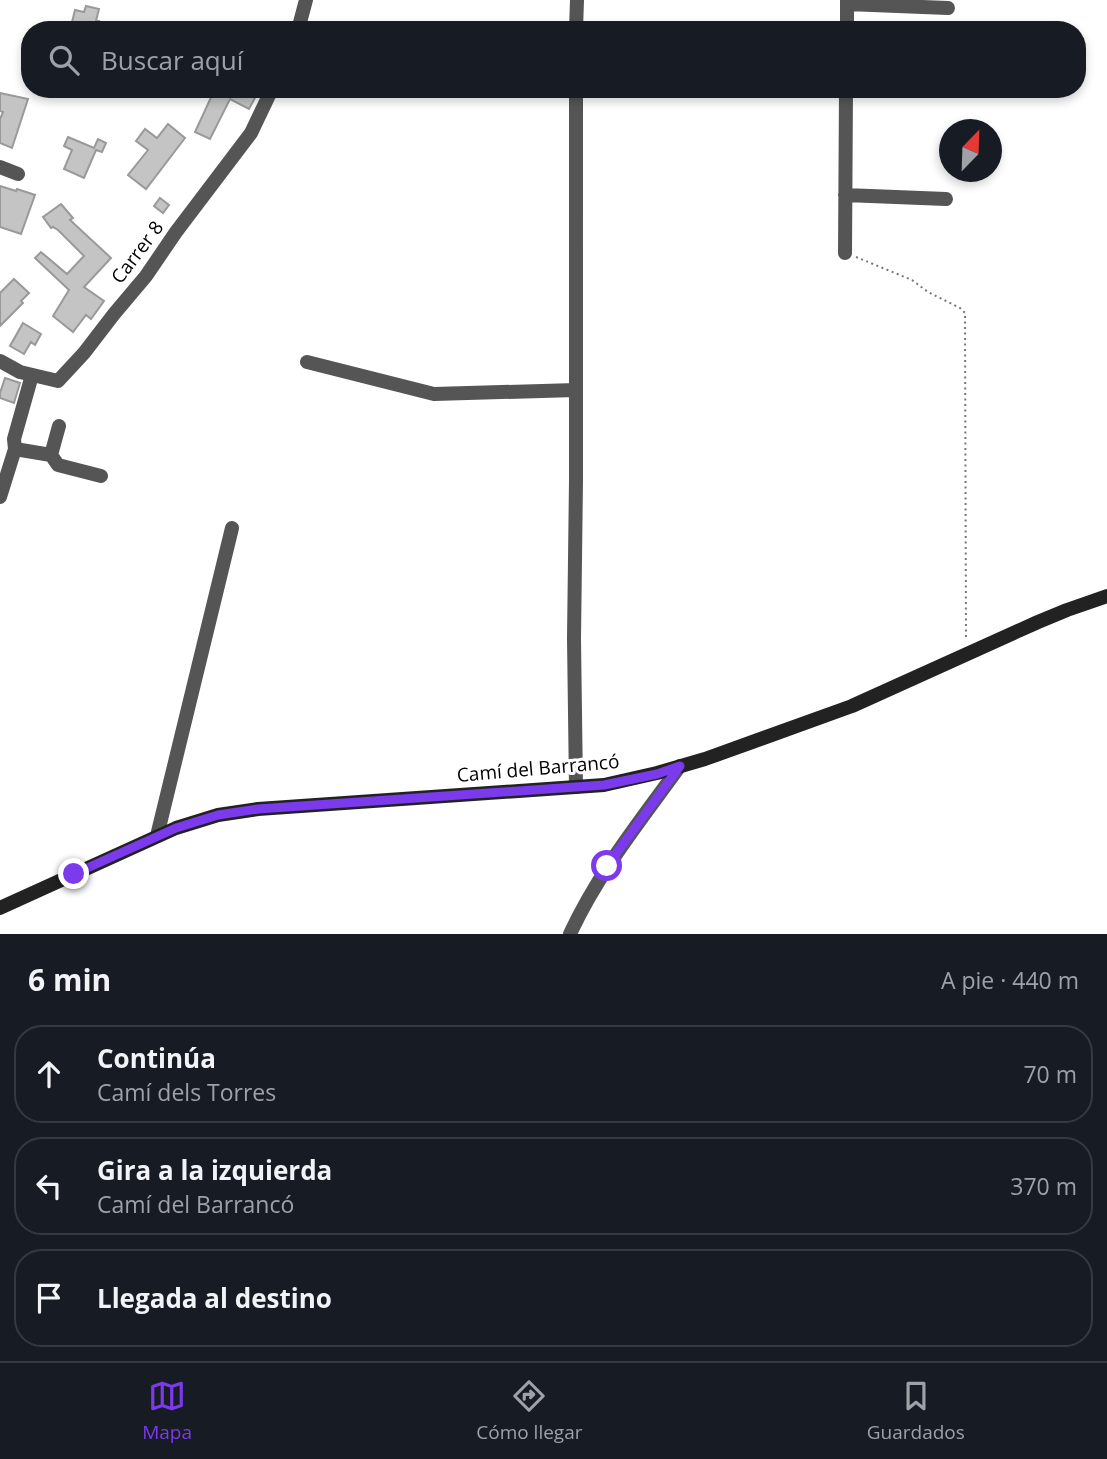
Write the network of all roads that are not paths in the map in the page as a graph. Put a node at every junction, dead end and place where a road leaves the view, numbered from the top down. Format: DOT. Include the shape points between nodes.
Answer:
graph roads {
  1 [pos="306,0"];
  2 [pos="577,0"];
  3 [pos="847,2"];
  4 [pos="947,8"];
  5 [pos="301,21"];
  6 [pos="576,21"];
  7 [pos="847,21"];
  8 [pos="268,98"];
  9 [pos="576,98"];
  10 [pos="846,98"];
  11 [pos="0,167"];
  12 [pos="19,174"];
  13 [pos="845,195"];
  14 [pos="946,200"];
  15 [pos="845,253"];
  16 [pos="0,361"];
  17 [pos="307,362"];
  18 [pos="32,375"];
  19 [pos="576,390"];
  20 [pos="59,426"];
  21 [pos="15,449"];
  22 [pos="51,455"];
  23 [pos="101,476"];
  24 [pos="0,498"];
  25 [pos="232,528"];
  26 [pos="1107,596"];
  27 [pos="680,766"];
  28 [pos="576,787"];
  29 [pos="157,836"];
  30 [pos="0,908"];
  31 [pos="570,934"];
  1 -- 5 [label="street"];
  2 -- 6 [label="street"];
  3 -- 4 [label="street"];
  3 -- 7 [label="street"];
  8 -- 18 [label="street, Carrer 8" via="251,133 84,353 58,381"];
  9 -- 19 [label="street"];
  10 -- 13 [label="street"];
  11 -- 12 [label="street"];
  13 -- 14 [label="street"];
  13 -- 15 [label="street"];
  16 -- 18 [label="street, Carrer 8"];
  17 -- 19 [label="street" via="434,394"];
  18 -- 21 [label="street"];
  19 -- 28 [label="street"];
  20 -- 22 [label="street"];
  21 -- 22 [label="street"];
  21 -- 24 [label="street"];
  22 -- 23 [label="street" via="58,465"];
  25 -- 29 [label="street"];
  26 -- 27 [label="street, Camí del Barrancó" via="852,706"];
  27 -- 28 [label="street, Camí del Barrancó" via="604,785"];
  27 -- 31 [label="street" via="607,866"];
  28 -- 29 [label="street, Camí del Barrancó" via="258,809 218,815"];
  29 -- 30 [label="street, Camí del Barrancó"];
}
